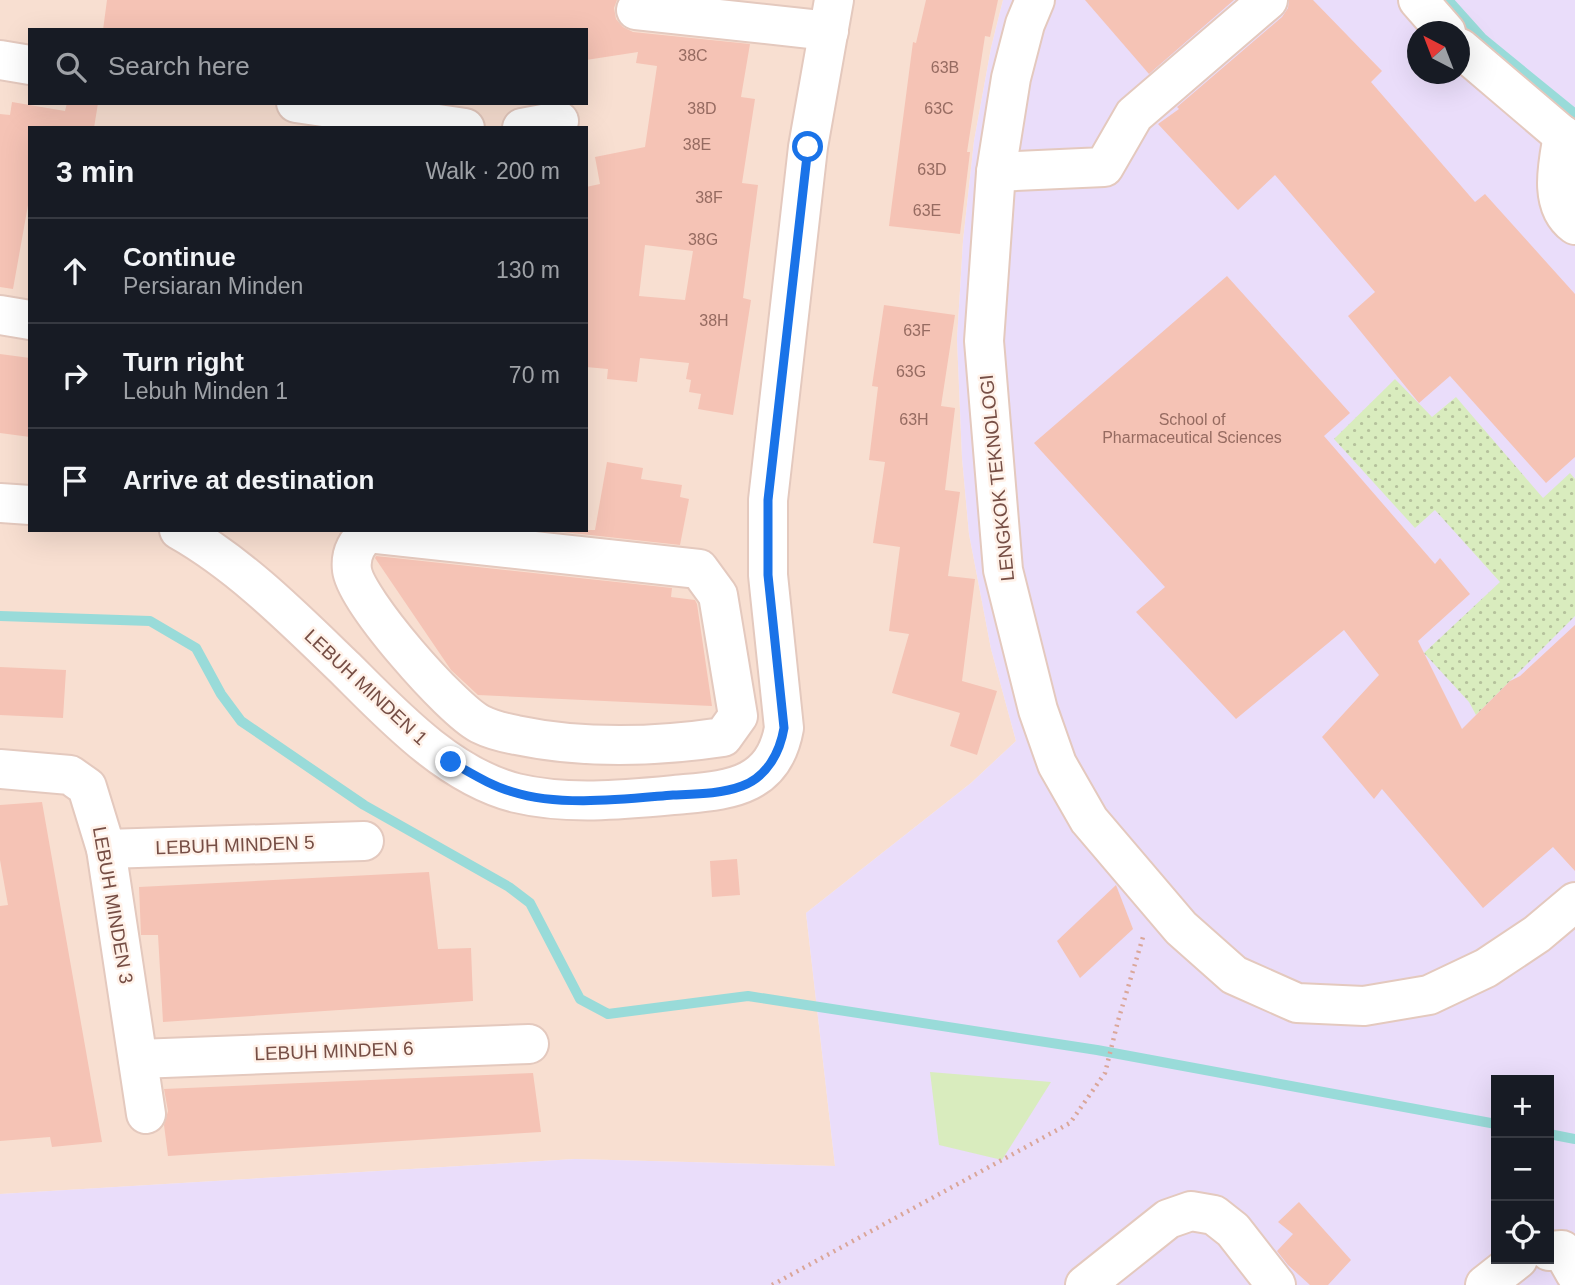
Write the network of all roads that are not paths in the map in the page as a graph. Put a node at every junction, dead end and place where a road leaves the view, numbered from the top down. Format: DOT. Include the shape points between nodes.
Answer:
graph roads {
  1 [pos="1035,0"];
  2 [pos="1268,0"];
  3 [pos="1418,0"];
  4 [pos="636,10"];
  5 [pos="832,15"];
  6 [pos="1436,21"];
  7 [pos="1470,57"];
  8 [pos="0,60"];
  9 [pos="28,65"];
  10 [pos="310,105"];
  11 [pos="559,121"];
  12 [pos="451,126"];
  13 [pos="533,126"];
  14 [pos="1569,141"];
  15 [pos="996,172"];
  16 [pos="1575,225"];
  17 [pos="0,314"];
  18 [pos="28,320"];
  19 [pos="0,503"];
  20 [pos="28,505"];
  21 [pos="182,532"];
  22 [pos="385,626"];
  23 [pos="343,666"];
  24 [pos="0,769"];
  25 [pos="364,841"];
  26 [pos="106,849"];
  27 [pos="1575,902"];
  28 [pos="529,1044"];
  29 [pos="138,1059"];
  30 [pos="146,1114"];
  31 [pos="1554,1251"];
  32 [pos="1512,1264"];
  33 [pos="1575,1273"];
  34 [pos="1085,1285"];
  35 [pos="1276,1285"];
  36 [pos="1485,1285"];
  1 -- 15 [label="street, LENGKOK TEKNOLOGI" via="1011,78"];
  2 -- 15 [label="street" via="1134,115 1104,167"];
  3 -- 6 [label="street"];
  4 -- 5 [label="street"];
  5 -- 23 [label="street, LEBUH MINDEN 1" via="808,147 768,500 768,575 784,728 773,760 744,785 715,792 602,799 514,793 451,762 418,738"];
  7 -- 14 [label="street"];
  8 -- 9 [label="street"];
  10 -- 12 [label="street"];
  11 -- 13 [label="street"];
  14 -- 16 [label="street" via="1555,179 1565,218"];
  15 -- 27 [label="street, LENGKOK TEKNOLOGI" via="984,341 1003,570 1038,710 1057,764 1089,820 1181,928 1234,975 1297,1003 1364,1006 1429,995 1486,968"];
  17 -- 18 [label="street"];
  19 -- 20 [label="street"];
  21 -- 23 [label="street, LEBUH MINDEN 1" via="287,613"];
  22 -- 22 [label="street" via="365,599 352,570 354,549 368,533 699,569 718,595 738,716 723,737 695,741 601,746 516,735 480,724 443,694"];
  22 -- 23 [label="street"];
  24 -- 26 [label="street, LEBUH MINDEN 3" via="70,775 87,788"];
  25 -- 26 [label="street, LEBUH MINDEN 5"];
  26 -- 29 [label="street, LEBUH MINDEN 3"];
  28 -- 29 [label="street, LEBUH MINDEN 6"];
  29 -- 30 [label="street, LEBUH MINDEN 3"];
  31 -- 33 [label="street" via="1562,1250"];
  32 -- 36 [label="street"];
  34 -- 35 [label="street" via="1168,1219 1191,1211 1214,1215 1233,1230"];
}
